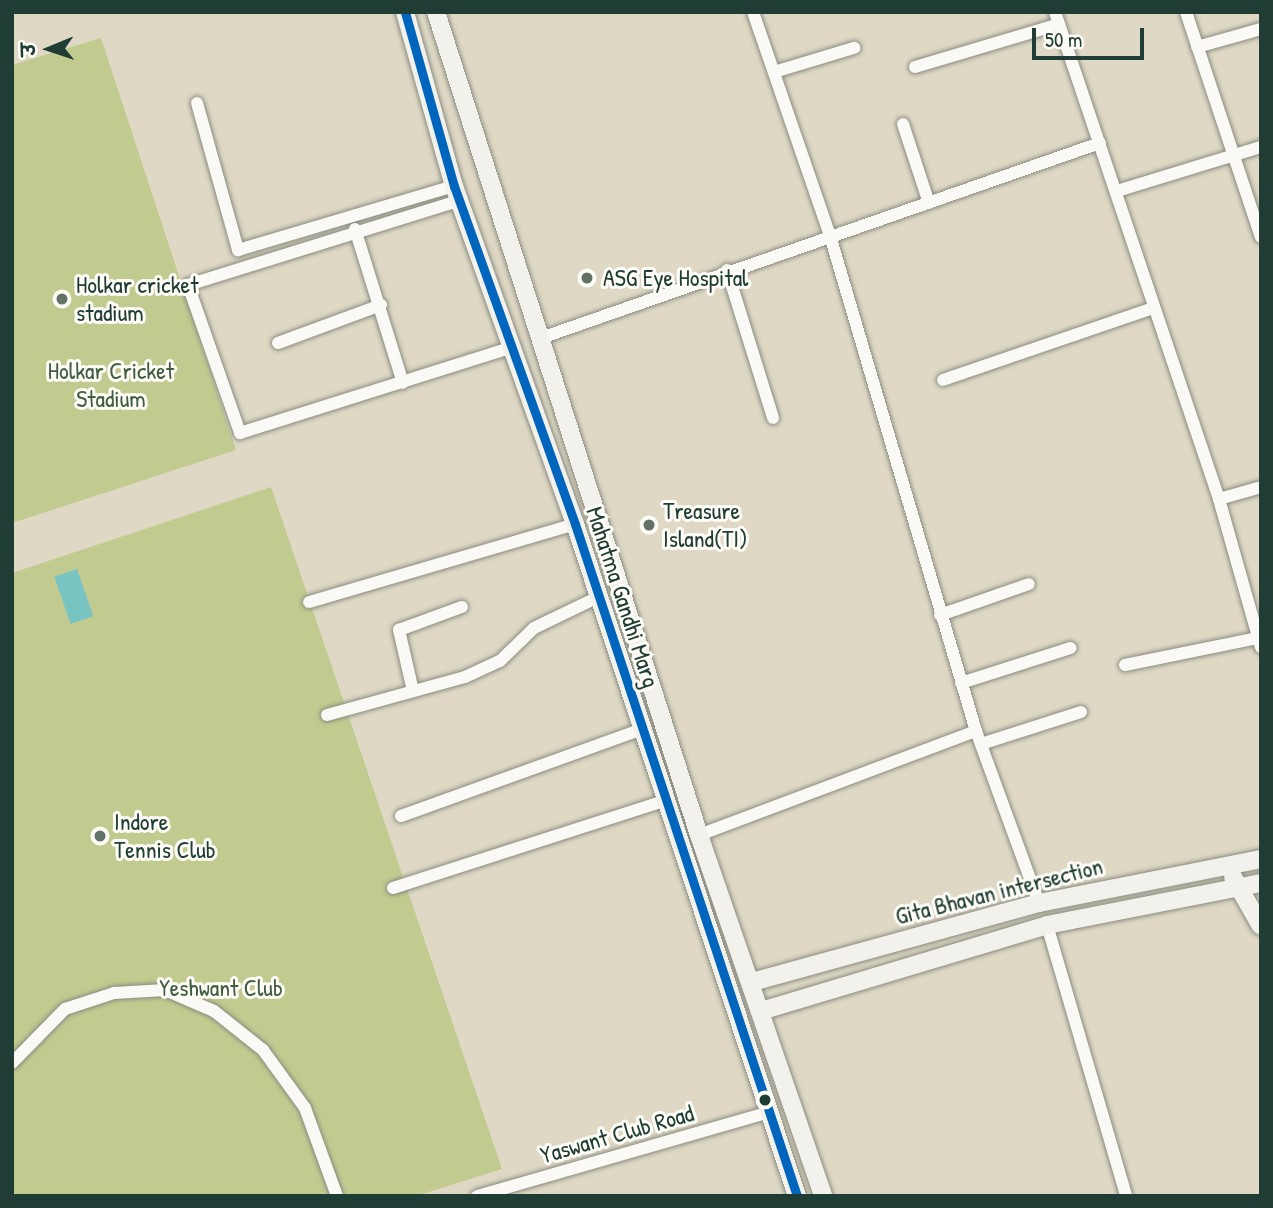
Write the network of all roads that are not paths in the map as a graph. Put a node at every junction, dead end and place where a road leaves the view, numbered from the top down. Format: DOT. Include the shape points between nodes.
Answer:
graph roads {
  1 [pos="405,12"];
  2 [pos="436,12"];
  3 [pos="753,12"];
  4 [pos="1186,12"];
  5 [pos="1057,18"];
  6 [pos="1261,29"];
  7 [pos="1197,47"];
  8 [pos="854,48"];
  9 [pos="915,67"];
  10 [pos="774,72"];
  11 [pos="197,103"];
  12 [pos="903,124"];
  13 [pos="1100,143"];
  14 [pos="1261,147"];
  15 [pos="1232,155"];
  16 [pos="1117,191"];
  17 [pos="458,193"];
  18 [pos="929,203"];
  19 [pos="355,229"];
  20 [pos="1261,237"];
  21 [pos="831,239"];
  22 [pos="727,270"];
  23 [pos="381,305"];
  24 [pos="1153,308"];
  25 [pos="538,339"];
  26 [pos="278,343"];
  27 [pos="513,347"];
  28 [pos="943,380"];
  29 [pos="403,383"];
  30 [pos="773,418"];
  31 [pos="1261,487"];
  32 [pos="1219,499"];
  33 [pos="575,524"];
  34 [pos="1029,584"];
  35 [pos="598,597"];
  36 [pos="309,602"];
  37 [pos="1255,602"];
  38 [pos="462,607"];
  39 [pos="940,615"];
  40 [pos="1259,643"];
  41 [pos="1071,648"];
  42 [pos="1125,665"];
  43 [pos="961,683"];
  44 [pos="413,691"];
  45 [pos="1081,712"];
  46 [pos="327,715"];
  47 [pos="640,730"];
  48 [pos="978,737"];
  49 [pos="664,801"];
  50 [pos="401,816"];
  51 [pos="699,835"];
  52 [pos="1259,862"];
  53 [pos="1228,865"];
  54 [pos="1261,883"];
  55 [pos="393,888"];
  56 [pos="1237,888"];
  57 [pos="1039,902"];
  58 [pos="1047,925"];
  59 [pos="1261,926"];
  60 [pos="772,976"];
  61 [pos="752,982"];
  62 [pos="781,1004"];
  63 [pos="761,1011"];
  64 [pos="12,1063"];
  65 [pos="769,1112"];
  66 [pos="337,1196"];
  67 [pos="477,1196"];
  68 [pos="797,1196"];
  69 [pos="823,1196"];
  70 [pos="1126,1196"];
  1 -- 17 [label="main road, Mahatma Gandhi Marg"];
  2 -- 25 [label="main road, Mahatma Gandhi Marg"];
  3 -- 10 [label="street"];
  4 -- 7 [label="street"];
  5 -- 9 [label="street"];
  5 -- 13 [label="street"];
  6 -- 7 [label="street"];
  7 -- 15 [label="street"];
  8 -- 10 [label="street"];
  10 -- 21 [label="street"];
  11 -- 17 [label="street" via="238,250"];
  12 -- 18 [label="street"];
  13 -- 16 [label="street"];
  13 -- 18 [label="street"];
  14 -- 15 [label="street"];
  15 -- 16 [label="street"];
  15 -- 20 [label="street"];
  16 -- 24 [label="street"];
  17 -- 19 [label="street"];
  17 -- 27 [label="main road, Mahatma Gandhi Marg"];
  18 -- 21 [label="street"];
  19 -- 23 [label="street"];
  19 -- 29 [label="street" via="188,285 240,433"];
  21 -- 22 [label="street"];
  21 -- 39 [label="street"];
  22 -- 25 [label="street"];
  22 -- 30 [label="street"];
  23 -- 26 [label="street"];
  23 -- 29 [label="street"];
  24 -- 28 [label="street"];
  24 -- 32 [label="street"];
  25 -- 51 [label="main road, Mahatma Gandhi Marg"];
  27 -- 29 [label="street"];
  27 -- 33 [label="main road, Mahatma Gandhi Marg"];
  31 -- 32 [label="street"];
  32 -- 37 [label="street"];
  33 -- 35 [label="main road, Mahatma Gandhi Marg"];
  33 -- 36 [label="street"];
  34 -- 39 [label="street"];
  35 -- 44 [label="street" via="534,628 500,662"];
  35 -- 47 [label="main road, Mahatma Gandhi Marg"];
  37 -- 40 [label="street"];
  38 -- 44 [label="street" via="399,630"];
  39 -- 43 [label="street"];
  40 -- 42 [label="street"];
  41 -- 43 [label="street"];
  43 -- 48 [label="street"];
  44 -- 46 [label="street"];
  45 -- 48 [label="street"];
  47 -- 49 [label="main road, Mahatma Gandhi Marg"];
  47 -- 50 [label="street"];
  48 -- 51 [label="street"];
  48 -- 57 [label="street"];
  49 -- 55 [label="street"];
  49 -- 65 [label="main road, Mahatma Gandhi Marg"];
  51 -- 61 [label="main road, Mahatma Gandhi Marg"];
  52 -- 53 [label="main road, Gita Bhavan intersection"];
  53 -- 56 [label="main road"];
  53 -- 57 [label="main road, Gita Bhavan intersection"];
  54 -- 56 [label="main road"];
  56 -- 58 [label="main road"];
  56 -- 59 [label="main road"];
  57 -- 60 [label="main road, Gita Bhavan intersection"];
  58 -- 62 [label="main road"];
  58 -- 70 [label="street"];
  60 -- 61 [label="main road, Gita Bhavan intersection"];
  60 -- 62 [label="main road"];
  61 -- 63 [label="main road, Mahatma Gandhi Marg"];
  62 -- 63 [label="main road"];
  63 -- 69 [label="main road, Mahatma Gandhi Marg"];
  64 -- 66 [label="street" via="65,1009 114,993 165,990 214,1012 263,1050 305,1108"];
  65 -- 67 [label="street, Yaswant Club Road"];
  65 -- 68 [label="main road, Mahatma Gandhi Marg"];
}
